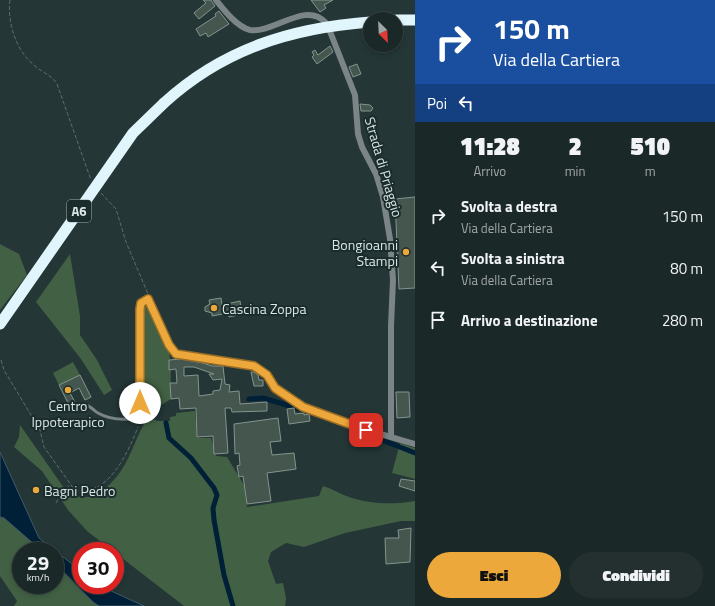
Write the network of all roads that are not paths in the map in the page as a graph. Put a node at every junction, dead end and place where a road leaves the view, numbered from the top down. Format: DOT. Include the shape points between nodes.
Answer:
graph roads {
  1 [pos="216,0"];
  2 [pos="403,20"];
  3 [pos="415,20"];
  4 [pos="326,23"];
  5 [pos="363,23"];
  6 [pos="329,29"];
  7 [pos="0,324"];
  8 [pos="85,405"];
  9 [pos="139,419"];
  10 [pos="391,437"];
  11 [pos="415,444"];
  1 -- 4 [label="street" via="236,21 249,30 301,16 316,16"];
  2 -- 3 [label="highway"];
  5 -- 7 [label="highway, A6, bridge" via="311,29 262,43 200,74 164,103 133,133"];
  6 -- 10 [label="street, Strada di Priaggio" via="355,95 358,134 378,182 390,239 393,280 390,326"];
  8 -- 9 [label="lane" via="111,417"];
  9 -- 10 [label="street" via="140,309 141,303 148,299 169,345 176,354 254,366 267,375 275,388 303,407"];
  10 -- 11 [label="street"];
}
